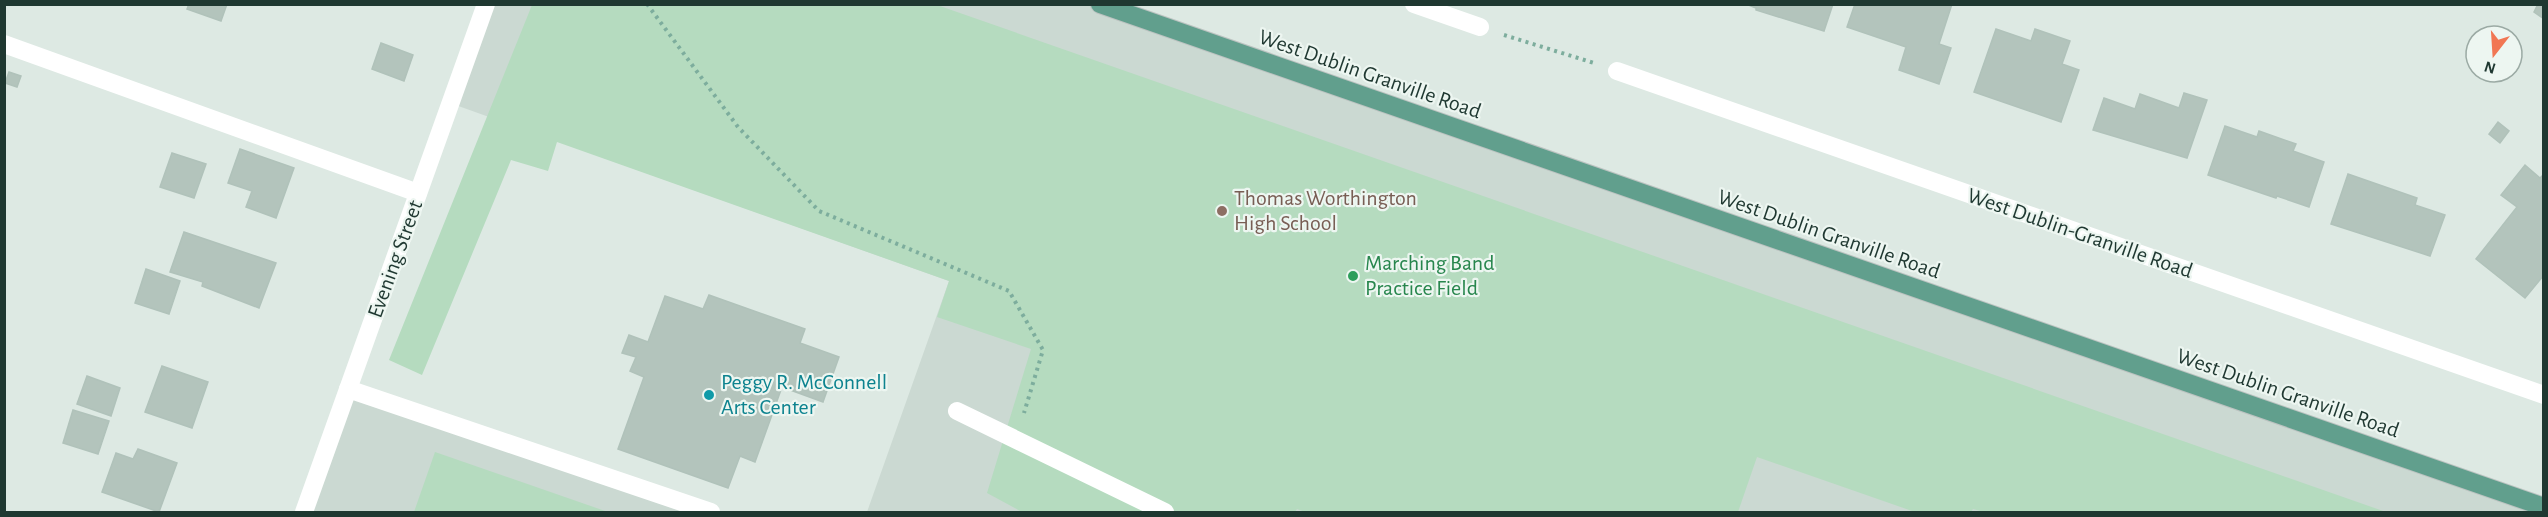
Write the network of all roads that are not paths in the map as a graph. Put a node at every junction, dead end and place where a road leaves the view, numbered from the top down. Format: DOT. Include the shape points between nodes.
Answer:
graph roads {
  1 [pos="486,4"];
  2 [pos="1100,4"];
  3 [pos="1414,4"];
  4 [pos="1480,27"];
  5 [pos="4,44"];
  6 [pos="1617,71"];
  7 [pos="418,193"];
  8 [pos="348,389"];
  9 [pos="2544,395"];
  10 [pos="957,411"];
  11 [pos="2544,507"];
  12 [pos="304,513"];
  13 [pos="711,513"];
  14 [pos="1165,513"];
  1 -- 7 [label="street, Evening Street"];
  2 -- 11 [label="main road, West Dublin Granville Road"];
  3 -- 4 [label="street"];
  5 -- 7 [label="street"];
  6 -- 9 [label="street, West Dublin-Granville Road"];
  7 -- 8 [label="street, Evening Street"];
  8 -- 12 [label="street, Evening Street"];
  8 -- 13 [label="street"];
  10 -- 14 [label="street"];
}
